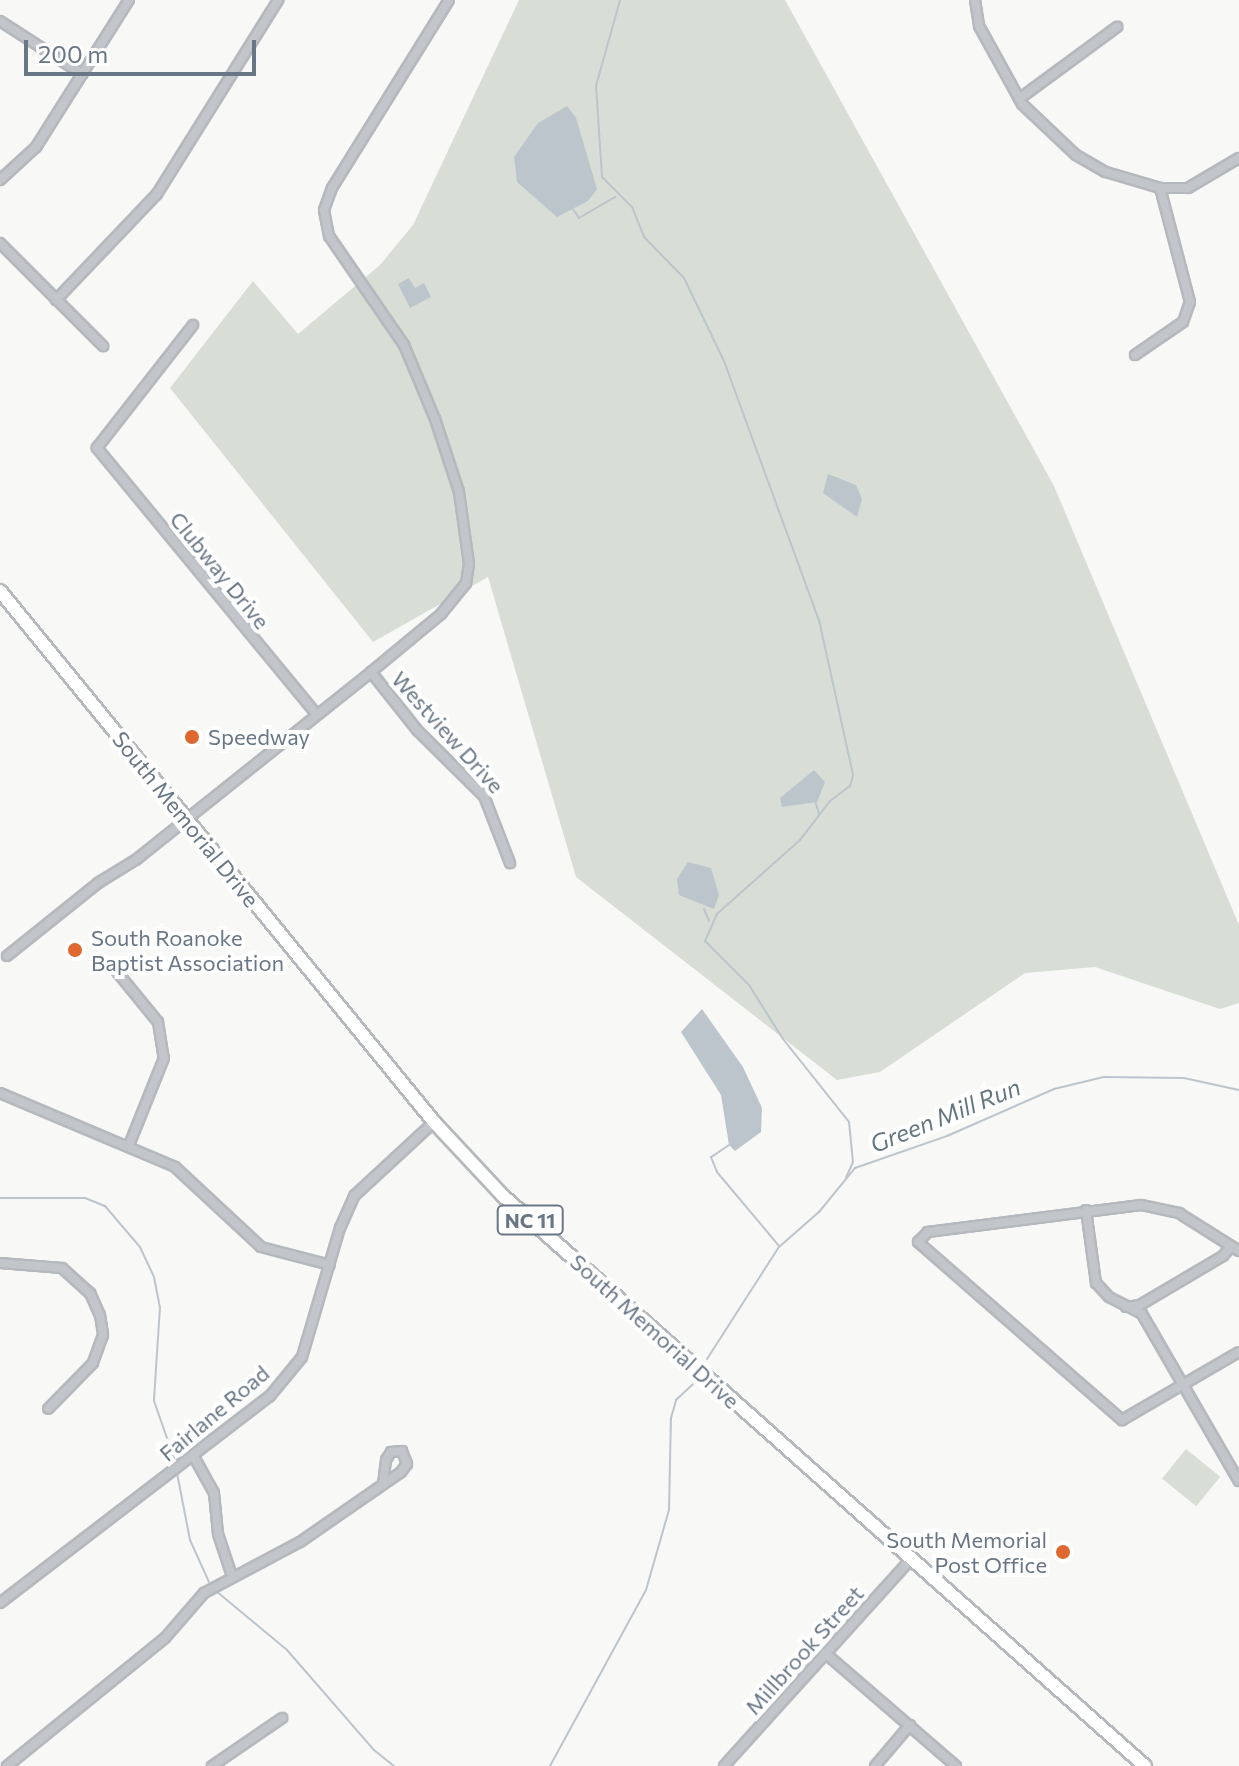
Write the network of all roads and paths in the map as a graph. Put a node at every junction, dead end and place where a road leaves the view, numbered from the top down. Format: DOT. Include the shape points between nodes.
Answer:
graph roads {
  1 [pos="129,0"];
  2 [pos="278,0"];
  3 [pos="449,0"];
  4 [pos="975,0"];
  5 [pos="0,21"];
  6 [pos="1117,27"];
  7 [pos="82,74"];
  8 [pos="1019,99"];
  9 [pos="1239,158"];
  10 [pos="0,180"];
  11 [pos="1160,188"];
  12 [pos="0,243"];
  13 [pos="56,300"];
  14 [pos="193,325"];
  15 [pos="103,346"];
  16 [pos="1135,355"];
  17 [pos="1,596"];
  18 [pos="371,672"];
  19 [pos="316,714"];
  20 [pos="187,819"];
  21 [pos="510,863"];
  22 [pos="7,956"];
  23 [pos="113,967"];
  24 [pos="0,1093"];
  25 [pos="434,1122"];
  26 [pos="129,1145"];
  27 [pos="1086,1210"];
  28 [pos="1235,1248"];
  29 [pos="0,1263"];
  30 [pos="330,1265"];
  31 [pos="1126,1307"];
  32 [pos="1239,1352"];
  33 [pos="1183,1384"];
  34 [pos="48,1409"];
  35 [pos="193,1455"];
  36 [pos="1239,1455"];
  37 [pos="1228,1461"];
  38 [pos="1239,1481"];
  39 [pos="383,1483"];
  40 [pos="911,1559"];
  41 [pos="232,1576"];
  42 [pos="0,1603"];
  43 [pos="825,1653"];
  44 [pos="282,1718"];
  45 [pos="910,1725"];
  46 [pos="7,1766"];
  47 [pos="212,1766"];
  48 [pos="724,1766"];
  49 [pos="875,1766"];
  50 [pos="956,1766"];
  51 [pos="1145,1766"];
  1 -- 7 [label="street"];
  2 -- 13 [label="street" via="157,194"];
  3 -- 18 [label="street" via="324,205 334,245 396,331 422,383 459,492 469,564 466,583 452,604"];
  4 -- 8 [label="street" via="979,26"];
  5 -- 7 [label="street"];
  6 -- 8 [label="street"];
  7 -- 10 [label="street" via="36,147"];
  8 -- 11 [label="street" via="1076,155 1106,172"];
  9 -- 11 [label="street" via="1188,188"];
  11 -- 16 [label="street" via="1190,302 1183,322"];
  12 -- 13 [label="street"];
  13 -- 15 [label="street"];
  14 -- 19 [label="street, Clubway Drive" via="97,448"];
  17 -- 20 [label="main road, South Memorial Drive / NC 11"];
  18 -- 19 [label="street"];
  18 -- 21 [label="street, Westview Drive" via="418,731 484,796"];
  19 -- 20 [label="street"];
  20 -- 22 [label="street"];
  20 -- 25 [label="main road, South Memorial Drive / NC 11"];
  23 -- 26 [label="street" via="158,1022 164,1058"];
  24 -- 26 [label="street"];
  25 -- 30 [label="street, Fairlane Road" via="355,1195"];
  25 -- 40 [label="main road, South Memorial Drive / NC 11" via="502,1195"];
  26 -- 30 [label="street" via="193,1178 261,1247"];
  27 -- 28 [label="street" via="1141,1205 1179,1213"];
  27 -- 31 [label="street" via="1096,1283"];
  27 -- 33 [label="street" via="928,1232 918,1242 1122,1420"];
  28 -- 31 [label="street" via="1140,1305"];
  29 -- 34 [label="street" via="62,1268 90,1293 100,1315 103,1335 93,1363"];
  30 -- 35 [label="street, Fairlane Road" via="302,1357 270,1396"];
  31 -- 33 [label="street" via="1142,1314"];
  32 -- 33 [label="street"];
  33 -- 37 [label="street"];
  35 -- 41 [label="street" via="214,1493 218,1534"];
  35 -- 42 [label="street, Fairlane Road"];
  36 -- 37 [label="street"];
  37 -- 38 [label="street"];
  39 -- 41 [label="street" via="300,1542"];
  40 -- 43 [label="street, Millbrook Street"];
  40 -- 51 [label="main road, South Memorial Drive / NC 11"];
  41 -- 46 [label="street" via="204,1593 165,1638"];
  43 -- 45 [label="street"];
  43 -- 48 [label="street, Millbrook Street"];
  44 -- 47 [label="street"];
  45 -- 49 [label="street"];
  45 -- 50 [label="street"];
}
